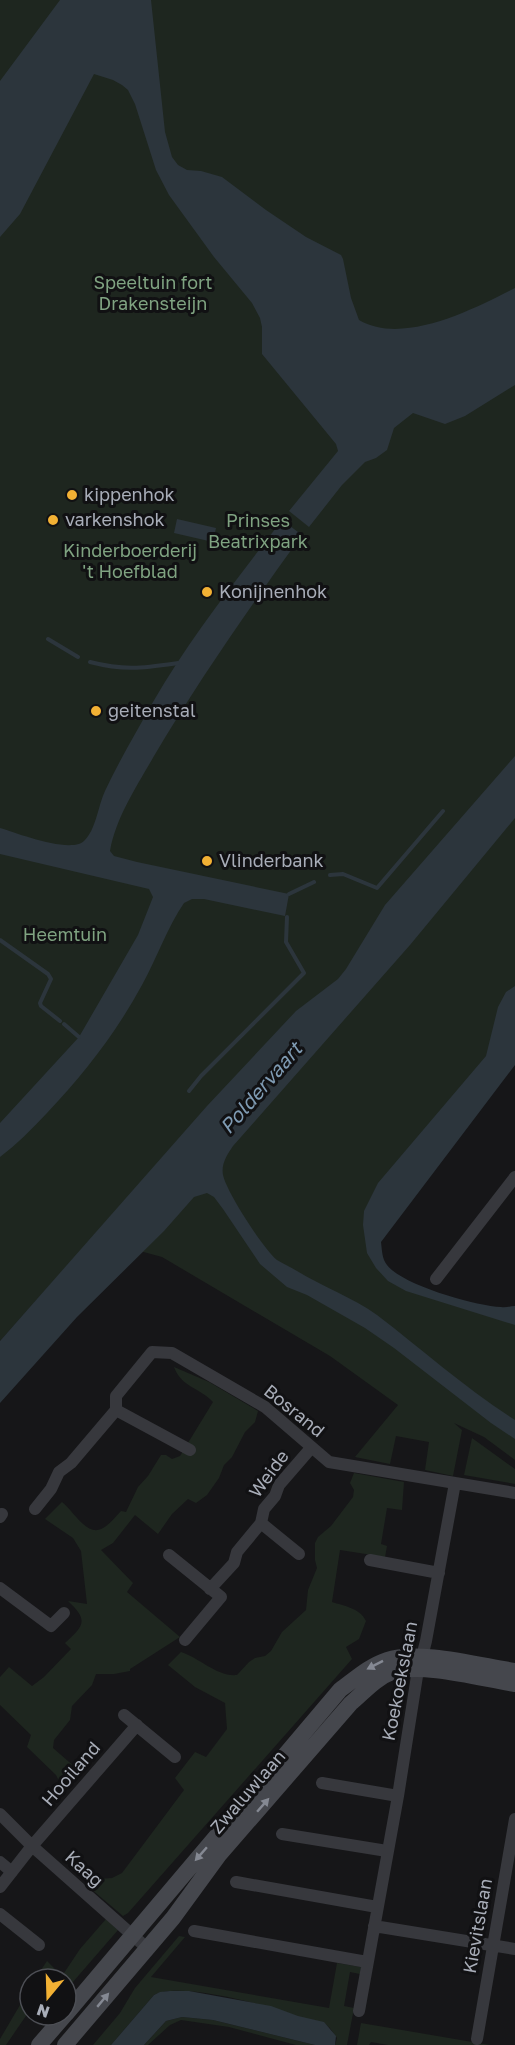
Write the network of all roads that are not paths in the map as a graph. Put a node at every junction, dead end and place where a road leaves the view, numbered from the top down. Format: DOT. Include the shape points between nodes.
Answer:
graph roads {
  1 [pos="515,1177"];
  2 [pos="505,1191"];
  3 [pos="515,1199"];
  4 [pos="435,1279"];
  5 [pos="116,1410"];
  6 [pos="311,1448"];
  7 [pos="190,1450"];
  8 [pos="455,1483"];
  9 [pos="515,1493"];
  10 [pos="35,1509"];
  11 [pos="261,1523"];
  12 [pos="299,1554"];
  13 [pos="169,1555"];
  14 [pos="370,1560"];
  15 [pos="439,1573"];
  16 [pos="0,1588"];
  17 [pos="210,1589"];
  18 [pos="64,1613"];
  19 [pos="185,1640"];
  20 [pos="421,1662"];
  21 [pos="515,1671"];
  22 [pos="515,1684"];
  23 [pos="124,1715"];
  24 [pos="137,1725"];
  25 [pos="175,1757"];
  26 [pos="322,1783"];
  27 [pos="398,1796"];
  28 [pos="0,1814"];
  29 [pos="515,1820"];
  30 [pos="282,1834"];
  31 [pos="32,1846"];
  32 [pos="387,1851"];
  33 [pos="0,1862"];
  34 [pos="12,1872"];
  35 [pos="236,1882"];
  36 [pos="0,1887"];
  37 [pos="377,1907"];
  38 [pos="0,1914"];
  39 [pos="374,1926"];
  40 [pos="194,1931"];
  41 [pos="133,1936"];
  42 [pos="39,1945"];
  43 [pos="493,1946"];
  44 [pos="147,1948"];
  45 [pos="515,1949"];
  46 [pos="367,1962"];
  47 [pos="78,1999"];
  48 [pos="359,2011"];
  49 [pos="54,2027"];
  50 [pos="477,2039"];
  51 [pos="39,2045"];
  52 [pos="65,2045"];
  1 -- 2 [label="street"];
  2 -- 3 [label="street"];
  2 -- 4 [label="street"];
  5 -- 6 [label="street, Bosrand" via="116,1396 152,1352 172,1353 265,1407"];
  5 -- 7 [label="street"];
  5 -- 10 [label="street, Bosrand" via="59,1472"];
  6 -- 8 [label="street, Bosrand" via="329,1462"];
  6 -- 11 [label="street, Weide" via="279,1485 264,1509"];
  8 -- 9 [label="street, Bosrand"];
  8 -- 15 [label="street, Koekoekslaan"];
  11 -- 12 [label="street, Weide"];
  11 -- 17 [label="street, Weide" via="237,1552 234,1563"];
  13 -- 17 [label="street"];
  14 -- 15 [label="street"];
  15 -- 20 [label="street, Koekoekslaan"];
  16 -- 18 [label="street" via="51,1626"];
  17 -- 19 [label="street" via="220,1597"];
  20 -- 21 [label="main road, Zwaluwlaan"];
  20 -- 22 [label="main road, Zwaluwlaan"];
  20 -- 27 [label="street, Koekoekslaan"];
  20 -- 41 [label="main road, Zwaluwlaan, one-way" via="401,1656 385,1660 340,1690"];
  44 -- 20 [label="main road, Zwaluwlaan, one-way" via="219,1855 351,1703 391,1672"];
  23 -- 24 [label="street"];
  24 -- 25 [label="street"];
  24 -- 31 [label="street, Hooiland"];
  26 -- 27 [label="street"];
  27 -- 32 [label="street, Koekoekslaan"];
  28 -- 31 [label="street, Kaag"];
  29 -- 43 [label="street, Kievitslaan"];
  30 -- 32 [label="street"];
  31 -- 34 [label="street, Hooiland"];
  31 -- 41 [label="street, Kaag"];
  32 -- 37 [label="street, Koekoekslaan"];
  33 -- 34 [label="street"];
  34 -- 36 [label="street, Hooiland"];
  35 -- 37 [label="street"];
  37 -- 39 [label="street, Koekoekslaan"];
  38 -- 42 [label="street"];
  39 -- 43 [label="street"];
  39 -- 46 [label="street, Koekoekslaan"];
  40 -- 46 [label="street"];
  41 -- 44 [label="street, Kaag"];
  41 -- 47 [label="main road, Zwaluwlaan"];
  43 -- 45 [label="street"];
  43 -- 50 [label="street, Kievitslaan"];
  52 -- 44 [label="main road, Zwaluwlaan, one-way"];
  46 -- 48 [label="street, Koekoekslaan"];
  49 -- 51 [label="main road, Zwaluwlaan"];
}
